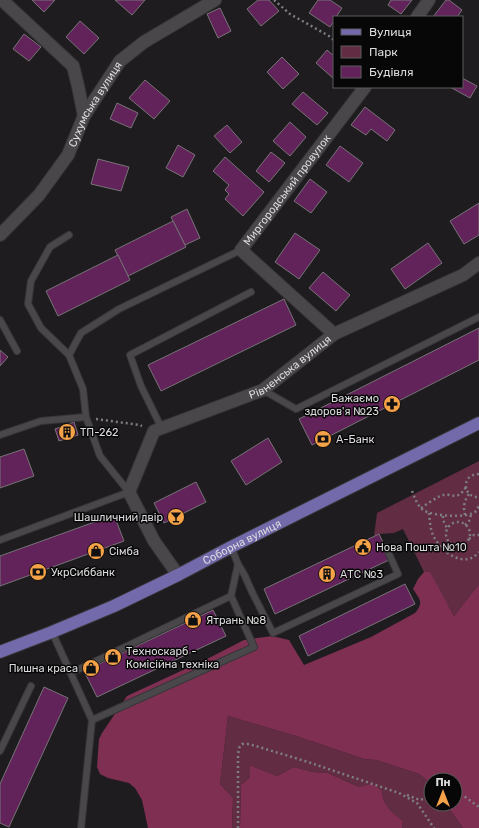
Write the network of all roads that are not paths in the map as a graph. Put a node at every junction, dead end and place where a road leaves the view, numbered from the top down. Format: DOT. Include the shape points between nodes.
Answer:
graph roads {
  1 [pos="215,0"];
  2 [pos="429,0"];
  3 [pos="4,1"];
  4 [pos="418,16"];
  5 [pos="365,88"];
  6 [pos="84,116"];
  7 [pos="69,235"];
  8 [pos="0,236"];
  9 [pos="241,250"];
  10 [pos="479,263"];
  11 [pos="250,292"];
  12 [pos="479,317"];
  13 [pos="0,320"];
  14 [pos="334,334"];
  15 [pos="17,351"];
  16 [pos="69,355"];
  17 [pos="263,390"];
  18 [pos="86,417"];
  19 [pos="479,423"];
  20 [pos="158,430"];
  21 [pos="0,435"];
  22 [pos="129,492"];
  23 [pos="0,540"];
  24 [pos="231,547"];
  25 [pos="386,547"];
  26 [pos="238,564"];
  27 [pos="178,576"];
  28 [pos="231,596"];
  29 [pos="52,632"];
  30 [pos="0,652"];
  31 [pos="71,673"];
  32 [pos="31,686"];
  33 [pos="92,720"];
  34 [pos="0,751"];
  35 [pos="81,828"];
  1 -- 6 [label="street, Сухумська вулиця" via="144,42 120,62"];
  2 -- 4 [label="street"];
  3 -- 6 [label="street" via="73,66"];
  5 -- 9 [label="street, Миргородський провулок"];
  6 -- 8 [label="street, Сухумська вулиця" via="68,154 39,195"];
  7 -- 16 [label="lane" via="50,247 31,281 28,304 41,328"];
  9 -- 14 [label="street, Миргородський провулок"];
  9 -- 16 [label="lane" via="119,309 81,333"];
  10 -- 14 [label="street, Рівненська вулиця" via="463,275"];
  11 -- 20 [label="lane" via="130,356"];
  12 -- 17 [label="lane" via="296,409"];
  13 -- 15 [label="lane"];
  14 -- 17 [label="street, Рівненська вулиця"];
  16 -- 18 [label="lane" via="83,389"];
  17 -- 20 [label="street, Рівненська вулиця"];
  18 -- 21 [label="lane" via="41,421"];
  18 -- 22 [label="lane" via="100,456"];
  19 -- 24 [label="main road, Соборна вулиця"];
  20 -- 22 [label="street"];
  22 -- 23 [label="lane"];
  22 -- 27 [label="street" via="154,541"];
  24 -- 26 [label="lane"];
  24 -- 27 [label="main road, Соборна вулиця"];
  25 -- 26 [label="lane" via="398,574 273,633"];
  26 -- 28 [label="lane"];
  27 -- 29 [label="main road, Соборна вулиця"];
  28 -- 31 [label="lane"];
  28 -- 33 [label="lane" via="254,647"];
  29 -- 30 [label="main road, Соборна вулиця"];
  29 -- 31 [label="lane"];
  31 -- 33 [label="lane"];
  32 -- 34 [label="lane"];
  33 -- 35 [label="lane"];
}
